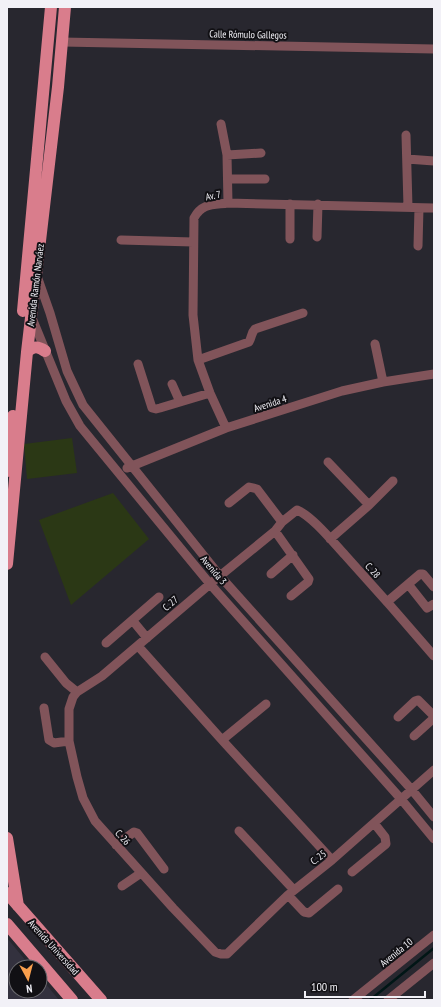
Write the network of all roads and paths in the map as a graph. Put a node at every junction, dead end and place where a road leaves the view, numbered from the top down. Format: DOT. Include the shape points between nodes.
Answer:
graph roads {
  1 [pos="51,7"];
  2 [pos="65,7"];
  3 [pos="62,42"];
  4 [pos="434,49"];
  5 [pos="221,124"];
  6 [pos="406,135"];
  7 [pos="261,153"];
  8 [pos="227,155"];
  9 [pos="407,159"];
  10 [pos="434,161"];
  11 [pos="228,179"];
  12 [pos="265,179"];
  13 [pos="228,203"];
  14 [pos="290,204"];
  15 [pos="318,204"];
  16 [pos="408,208"];
  17 [pos="419,208"];
  18 [pos="434,208"];
  19 [pos="317,237"];
  20 [pos="290,238"];
  21 [pos="121,240"];
  22 [pos="193,242"];
  23 [pos="418,246"];
  24 [pos="36,274"];
  25 [pos="26,286"];
  26 [pos="302,313"];
  27 [pos="31,316"];
  28 [pos="375,344"];
  29 [pos="27,352"];
  30 [pos="44,352"];
  31 [pos="198,360"];
  32 [pos="138,364"];
  33 [pos="434,374"];
  34 [pos="383,382"];
  35 [pos="172,384"];
  36 [pos="210,393"];
  37 [pos="180,402"];
  38 [pos="226,428"];
  39 [pos="328,462"];
  40 [pos="131,466"];
  41 [pos="7,472"];
  42 [pos="119,473"];
  43 [pos="393,481"];
  44 [pos="230,503"];
  45 [pos="368,505"];
  46 [pos="290,515"];
  47 [pos="282,522"];
  48 [pos="275,531"];
  49 [pos="330,538"];
  50 [pos="293,555"];
  51 [pos="7,564"];
  52 [pos="271,574"];
  53 [pos="220,576"];
  54 [pos="210,584"];
  55 [pos="408,584"];
  56 [pos="434,587"];
  57 [pos="291,596"];
  58 [pos="159,597"];
  59 [pos="388,602"];
  60 [pos="434,604"];
  61 [pos="133,621"];
  62 [pos="146,638"];
  63 [pos="106,643"];
  64 [pos="138,646"];
  65 [pos="434,656"];
  66 [pos="45,657"];
  67 [pos="77,692"];
  68 [pos="266,704"];
  69 [pos="44,708"];
  70 [pos="398,717"];
  71 [pos="434,717"];
  72 [pos="414,736"];
  73 [pos="222,740"];
  74 [pos="69,741"];
  75 [pos="434,770"];
  76 [pos="412,790"];
  77 [pos="401,799"];
  78 [pos="434,817"];
  79 [pos="374,823"];
  80 [pos="239,831"];
  81 [pos="7,838"];
  82 [pos="434,839"];
  83 [pos="116,845"];
  84 [pos="332,860"];
  85 [pos="164,869"];
  86 [pos="352,872"];
  87 [pos="141,873"];
  88 [pos="122,886"];
  89 [pos="338,889"];
  90 [pos="291,892"];
  91 [pos="7,893"];
  92 [pos="18,907"];
  93 [pos="7,924"];
  94 [pos="434,936"];
  95 [pos="215,952"];
  96 [pos="434,963"];
  97 [pos="72,1000"];
  98 [pos="101,1000"];
  99 [pos="353,1000"];
  100 [pos="388,1000"];
  1 -- 25 [label="main road, Avenida Ramón Narváez"];
  2 -- 3 [label="main road, Avenida Ramón Narváez"];
  3 -- 4 [label="street, Calle Rómulo Gallegos"];
  3 -- 24 [label="main road, Avenida Ramón Narváez"];
  5 -- 8 [label="street"];
  6 -- 9 [label="street"];
  7 -- 8 [label="street"];
  8 -- 11 [label="street"];
  9 -- 10 [label="street"];
  9 -- 16 [label="street"];
  11 -- 12 [label="street"];
  11 -- 13 [label="street"];
  13 -- 14 [label="street, Av. 7"];
  13 -- 22 [label="street, Av. 7" via="207,206 199,210 194,218"];
  14 -- 15 [label="street, Av. 7"];
  14 -- 20 [label="street"];
  15 -- 16 [label="street, Av. 7"];
  15 -- 19 [label="street"];
  16 -- 17 [label="street, Av. 7"];
  17 -- 18 [label="street, Av. 7"];
  17 -- 23 [label="street"];
  21 -- 22 [label="street"];
  22 -- 31 [label="street, Av. 7" via="192,315"];
  24 -- 27 [label="main road, Avenida Ramón Narváez"];
  24 -- 40 [label="street, Avenida 3" via="67,371 83,405"];
  25 -- 27 [label="street, Avenida 3"];
  25 -- 41 [label="main road, Avenida Ramón Narváez"];
  26 -- 31 [label="street" via="255,329 249,342"];
  27 -- 29 [label="main road, Avenida Ramón Narváez"];
  27 -- 30 [label="street, Avenida 3"];
  28 -- 34 [label="street"];
  29 -- 30 [label="main road" via="35,347"];
  29 -- 51 [label="main road, Avenida Ramón Narváez"];
  30 -- 42 [label="street, Avenida 3" via="80,426"];
  31 -- 36 [label="street, Av. 7"];
  32 -- 37 [label="street" via="152,408"];
  33 -- 34 [label="street, Avenida 4"];
  34 -- 38 [label="street, Avenida 4" via="342,391"];
  35 -- 37 [label="street"];
  36 -- 37 [label="street"];
  36 -- 38 [label="street, Av. 7"];
  38 -- 40 [label="street, Avenida 4"];
  39 -- 45 [label="street"];
  40 -- 42 [label="street, Avenida 4"];
  40 -- 53 [label="street, Avenida 3"];
  42 -- 54 [label="street, Avenida 3"];
  43 -- 45 [label="street"];
  44 -- 47 [label="street" via="249,487 257,489"];
  45 -- 49 [label="street"];
  46 -- 47 [label="street, C. 27"];
  46 -- 49 [label="street, C. 28" via="297,510 304,513"];
  47 -- 48 [label="street, C. 27"];
  48 -- 50 [label="street"];
  48 -- 53 [label="street, C. 27"];
  49 -- 59 [label="street, C. 28"];
  50 -- 52 [label="street"];
  50 -- 57 [label="street" via="309,579"];
  53 -- 54 [label="street, C. 27"];
  53 -- 76 [label="street, Avenida 3"];
  54 -- 62 [label="street, C. 27"];
  54 -- 77 [label="street, Avenida 3"];
  55 -- 56 [label="street" via="423,574"];
  55 -- 59 [label="street"];
  55 -- 60 [label="street" via="427,608"];
  58 -- 61 [label="street"];
  59 -- 65 [label="street, C. 28"];
  61 -- 62 [label="street"];
  61 -- 63 [label="street"];
  62 -- 64 [label="street, C. 27"];
  64 -- 67 [label="street, C. 27" via="102,676"];
  64 -- 73 [label="street"];
  66 -- 67 [label="street" via="66,683"];
  67 -- 74 [label="street, C. 26" via="69,709"];
  68 -- 73 [label="street"];
  69 -- 74 [label="street" via="49,740 54,743"];
  70 -- 71 [label="street" via="418,700"];
  71 -- 72 [label="street"];
  73 -- 84 [label="street"];
  74 -- 83 [label="street, C. 26" via="83,798 95,821"];
  75 -- 76 [label="street, C. 25"];
  76 -- 77 [label="street, C. 25"];
  76 -- 78 [label="street, Avenida 3"];
  77 -- 79 [label="street, C. 25"];
  77 -- 82 [label="street, Avenida 3"];
  79 -- 84 [label="street, C. 25"];
  79 -- 86 [label="street" via="385,837 386,844"];
  80 -- 90 [label="street"];
  81 -- 92 [label="main road"];
  83 -- 85 [label="street" via="134,832 137,833"];
  83 -- 87 [label="street, C. 26"];
  84 -- 90 [label="street, C. 25"];
  87 -- 88 [label="street"];
  87 -- 95 [label="street, C. 26"];
  89 -- 90 [label="street" via="309,913 304,912"];
  90 -- 95 [label="street, C. 25" via="226,954"];
  91 -- 92 [label="main road, Avenida Universidad"];
  92 -- 98 [label="main road, Avenida Universidad"];
  93 -- 97 [label="main road, Avenida Universidad"];
  94 -- 99 [label="street, Avenida 10"];
  96 -- 100 [label="street"];
}
